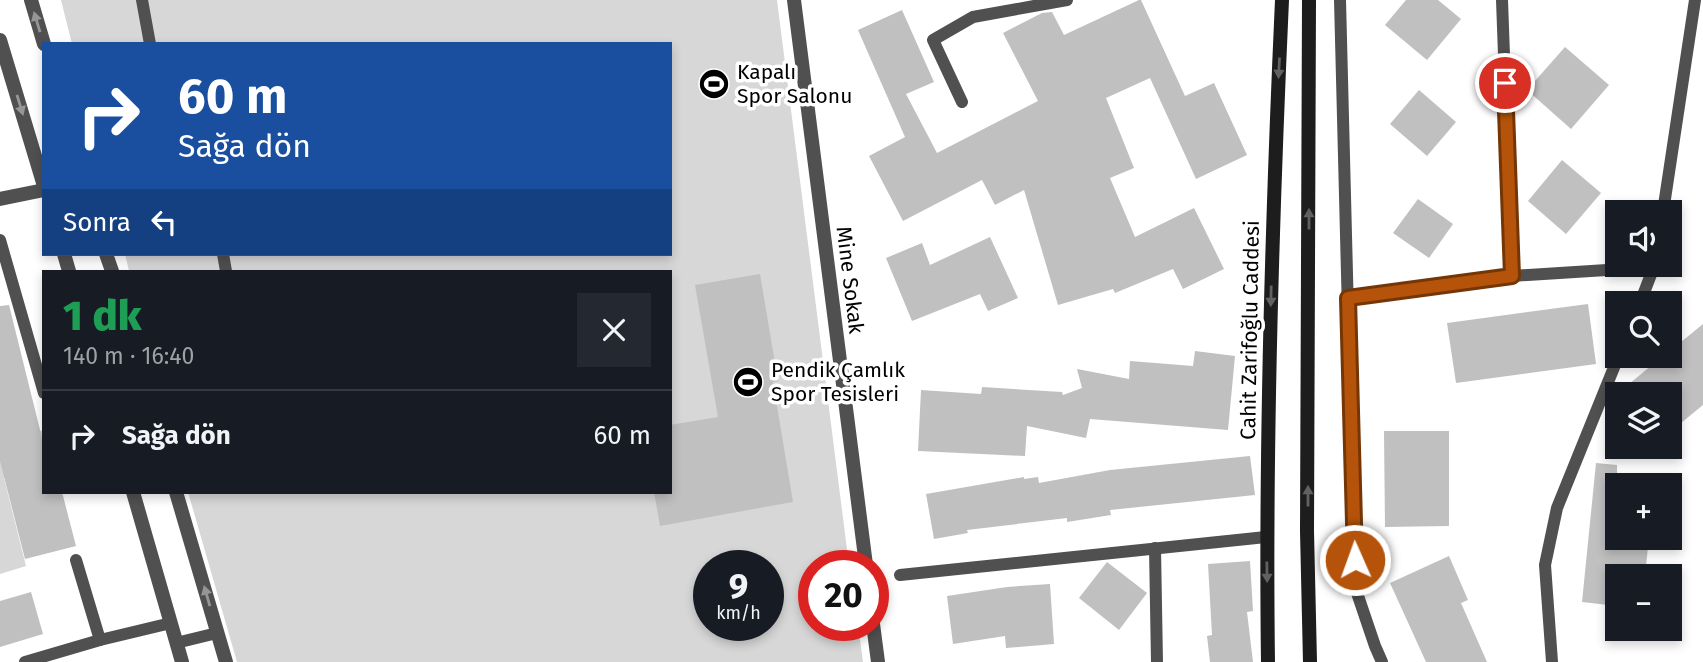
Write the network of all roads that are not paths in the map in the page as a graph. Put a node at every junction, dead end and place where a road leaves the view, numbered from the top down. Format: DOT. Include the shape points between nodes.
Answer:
graph roads {
  1 [pos="31,0"];
  2 [pos="142,0"];
  3 [pos="794,0"];
  4 [pos="1067,0"];
  5 [pos="1282,0"];
  6 [pos="1309,0"];
  7 [pos="1340,0"];
  8 [pos="1502,0"];
  9 [pos="1695,0"];
  10 [pos="0,40"];
  11 [pos="43,42"];
  12 [pos="150,42"];
  13 [pos="962,102"];
  14 [pos="42,181"];
  15 [pos="42,188"];
  16 [pos="0,199"];
  17 [pos="1665,200"];
  18 [pos="0,240"];
  19 [pos="1605,269"];
  20 [pos="1512,276"];
  21 [pos="1348,298"];
  22 [pos="1614,368"];
  23 [pos="42,386"];
  24 [pos="134,494"];
  25 [pos="177,494"];
  26 [pos="1266,537"];
  27 [pos="1155,548"];
  28 [pos="864,550"];
  29 [pos="76,560"];
  30 [pos="900,575"];
  31 [pos="171,623"];
  32 [pos="217,633"];
  33 [pos="100,640"];
  34 [pos="875,641"];
  35 [pos="176,643"];
  36 [pos="25,662"];
  37 [pos="182,662"];
  38 [pos="226,662"];
  39 [pos="878,662"];
  40 [pos="1157,662"];
  41 [pos="1268,662"];
  42 [pos="1310,662"];
  43 [pos="1382,662"];
  44 [pos="1552,662"];
  11 -- 1 [label="street, one-way"];
  2 -- 12 [label="lane"];
  3 -- 28 [label="street, Mine Sokak"];
  4 -- 13 [label="lane" via="973,17 933,40"];
  5 -- 26 [label="main road, Cahit Zarifoğlu Caddesi, one-way"];
  42 -- 6 [label="main road, one-way"];
  7 -- 21 [label="lane"];
  8 -- 20 [label="lane"];
  9 -- 17 [label="lane"];
  10 -- 14 [label="street, one-way"];
  15 -- 16 [label="street"];
  18 -- 23 [label="lane"];
  19 -- 20 [label="lane"];
  20 -- 21 [label="lane"];
  21 -- 43 [label="lane" via="1355,587"];
  22 -- 44 [label="lane" via="1557,508 1545,565"];
  24 -- 31 [label="street"];
  32 -- 25 [label="street, one-way"];
  26 -- 27 [label="lane"];
  26 -- 41 [label="main road, Cahit Zarifoğlu Caddesi, one-way"];
  27 -- 30 [label="lane"];
  27 -- 40 [label="lane"];
  29 -- 33 [label="lane"];
  31 -- 33 [label="lane"];
  31 -- 35 [label="street"];
  32 -- 35 [label="lane"];
  32 -- 38 [label="street"];
  33 -- 36 [label="lane"];
  34 -- 39 [label="street"];
  35 -- 37 [label="street"];
}
